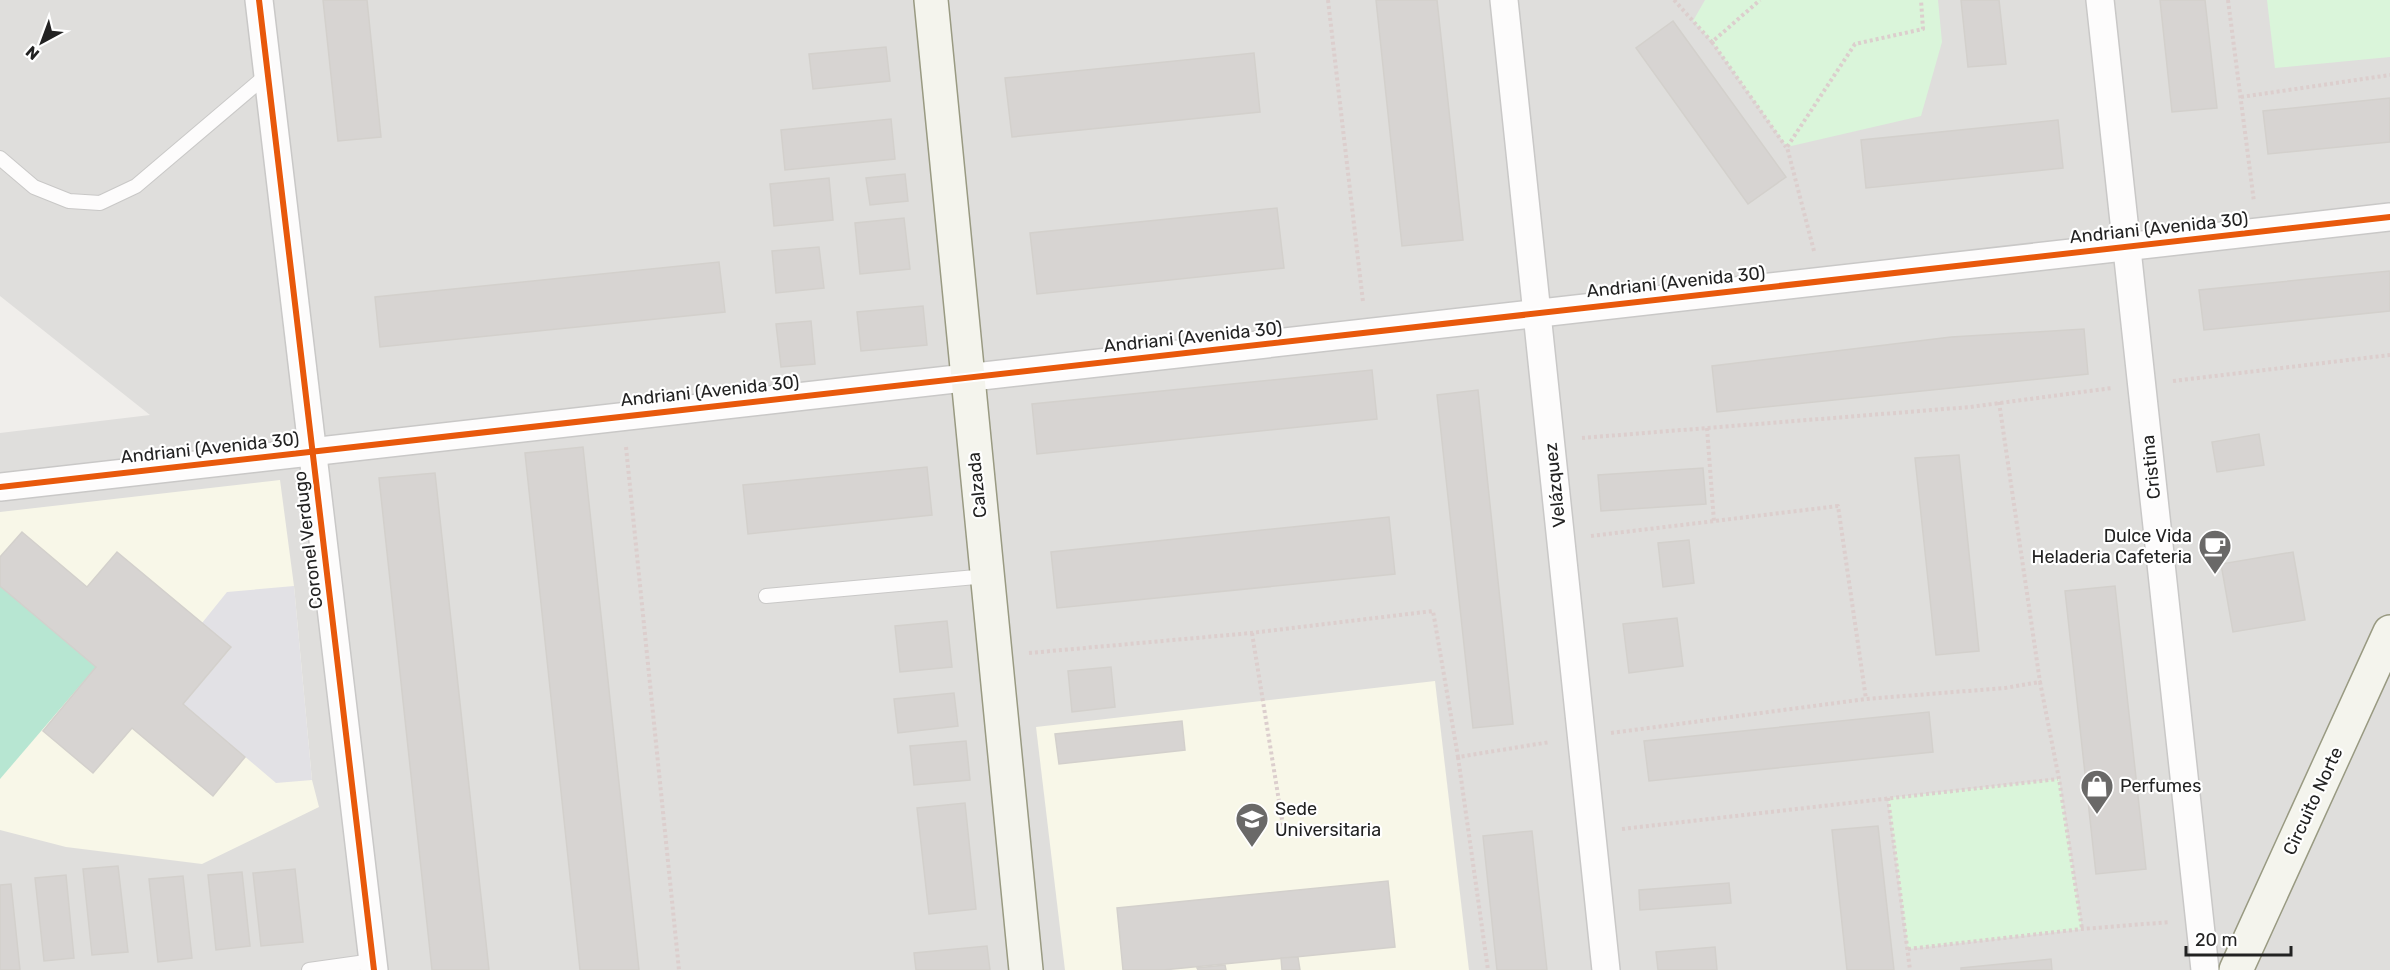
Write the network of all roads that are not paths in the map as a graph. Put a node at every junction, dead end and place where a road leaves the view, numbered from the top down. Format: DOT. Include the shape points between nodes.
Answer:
graph roads {
  1 [pos="259,0"];
  2 [pos="931,0"];
  3 [pos="1504,0"];
  4 [pos="2100,0"];
  5 [pos="268,74"];
  6 [pos="0,158"];
  7 [pos="2390,217"];
  8 [pos="2126,247"];
  9 [pos="1537,313"];
  10 [pos="966,378"];
  11 [pos="313,451"];
  12 [pos="0,487"];
  13 [pos="987,576"];
  14 [pos="766,596"];
  15 [pos="2389,637"];
  16 [pos="374,965"];
  17 [pos="309,970"];
  18 [pos="1026,970"];
  19 [pos="1606,970"];
  20 [pos="2205,970"];
  21 [pos="2236,970"];
  1 -- 5 [label="street, Coronel Verdugo"];
  2 -- 10 [label="street, Calzada"];
  3 -- 9 [label="street, Velázquez"];
  4 -- 8 [label="street, Cristina"];
  5 -- 6 [label="lane" via="136,186 100,203 69,201 34,187"];
  5 -- 11 [label="street, Coronel Verdugo"];
  7 -- 8 [label="street, Andriani (Avenida 30)"];
  8 -- 9 [label="street, Andriani (Avenida 30)"];
  8 -- 20 [label="street, Cristina"];
  9 -- 10 [label="street, Andriani (Avenida 30)"];
  9 -- 19 [label="street, Velázquez"];
  10 -- 11 [label="street, Andriani (Avenida 30)"];
  10 -- 13 [label="street, Calzada"];
  11 -- 12 [label="street, Andriani (Avenida 30)"];
  11 -- 16 [label="street, Coronel Verdugo"];
  13 -- 14 [label="lane"];
  13 -- 18 [label="street, Calzada"];
  15 -- 21 [label="street, Circuito Norte"];
  16 -- 17 [label="lane"];
}
